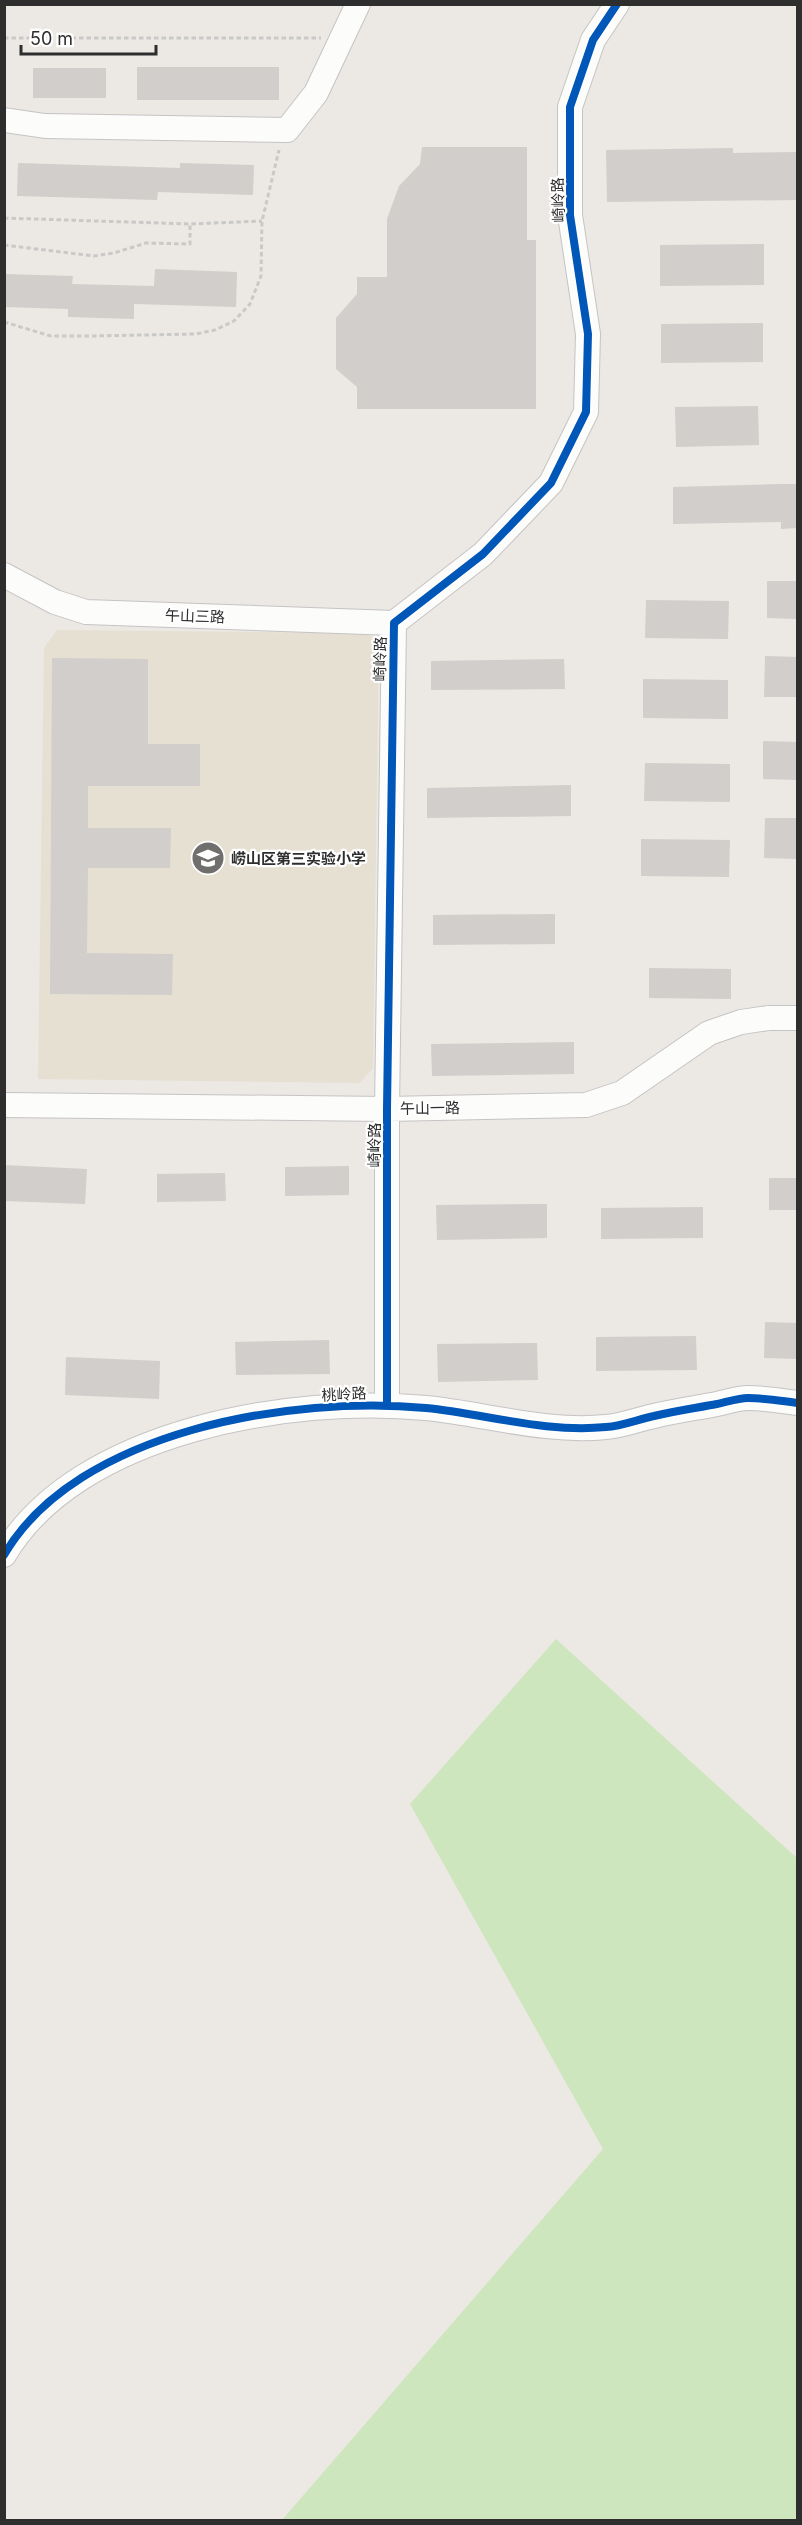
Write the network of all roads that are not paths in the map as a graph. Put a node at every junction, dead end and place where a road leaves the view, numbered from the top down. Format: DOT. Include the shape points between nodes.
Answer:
graph roads {
  1 [pos="358,4"];
  2 [pos="617,4"];
  3 [pos="4,120"];
  4 [pos="4,576"];
  5 [pos="394,623"];
  6 [pos="798,1018"];
  7 [pos="4,1105"];
  8 [pos="387,1108"];
  9 [pos="798,1403"];
  10 [pos="387,1406"];
  11 [pos="4,1555"];
  1 -- 3 [label="street" via="315,93 287,130 45,126"];
  2 -- 5 [label="street, 崎岭路" via="593,40 570,107 570,215 588,334 586,412 551,483 483,554"];
  4 -- 5 [label="street, 午山三路" via="55,602 86,612"];
  5 -- 8 [label="street, 崎岭路"];
  6 -- 8 [label="street, 午山一路" via="741,1022 709,1033 622,1093 586,1105"];
  7 -- 8 [label="street, 午山一路"];
  8 -- 10 [label="street, 崎岭路"];
  9 -- 10 [label="street, 桃岭路" via="747,1398 607,1427 550,1427"];
  10 -- 11 [label="street, 桃岭路" via="280,1412 174,1435 133,1450 89,1473 45,1506"];
}
